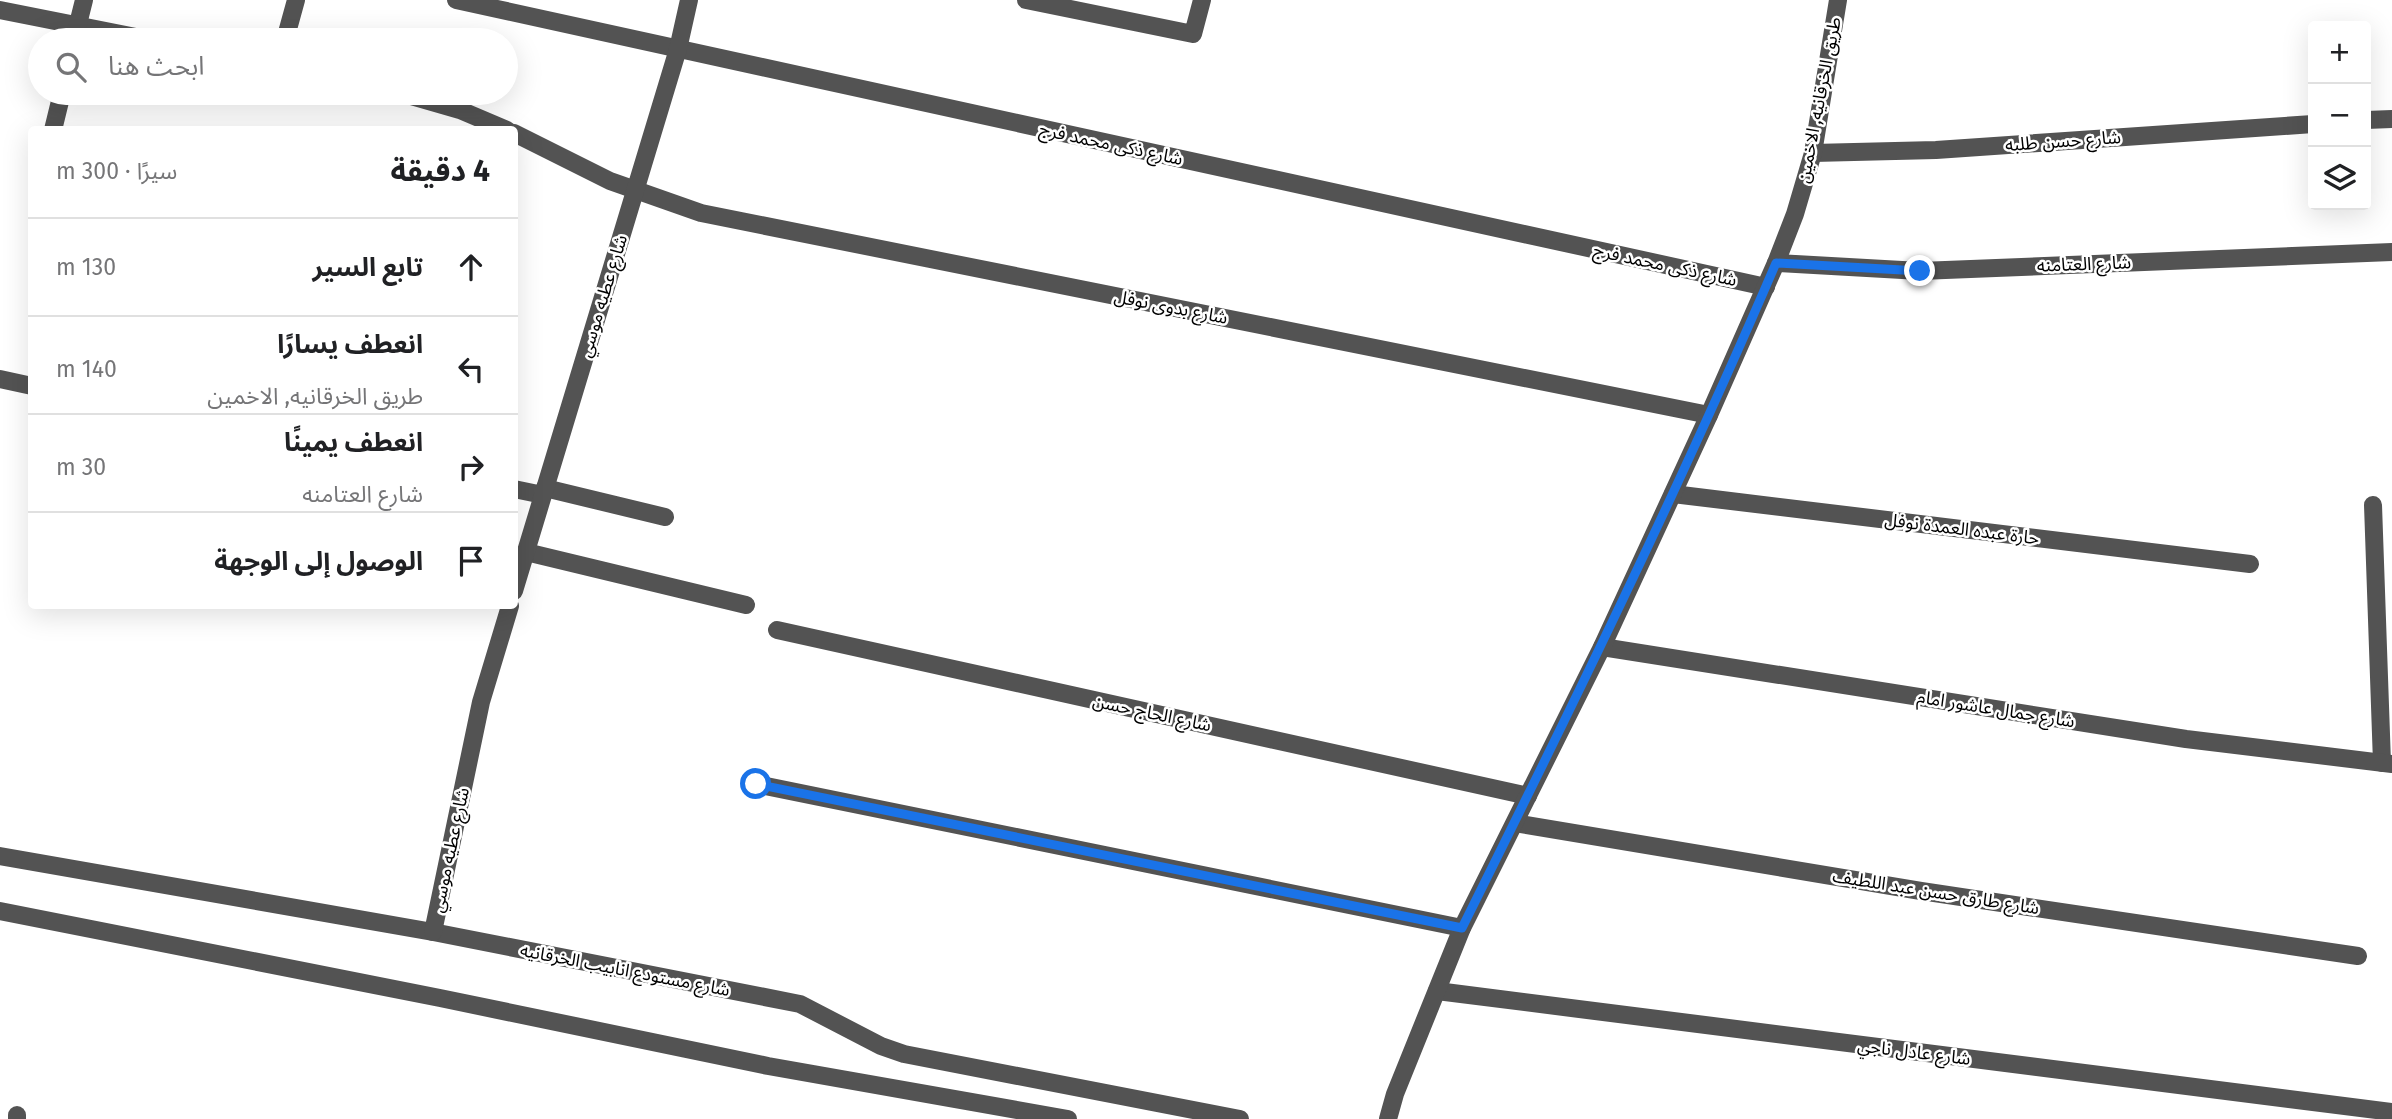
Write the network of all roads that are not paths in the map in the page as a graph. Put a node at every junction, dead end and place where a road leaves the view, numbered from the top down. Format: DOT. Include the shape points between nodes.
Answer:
graph roads {
  1 [pos="84,0"];
  2 [pos="296,0"];
  3 [pos="456,0"];
  4 [pos="689,0"];
  5 [pos="1026,0"];
  6 [pos="1202,0"];
  7 [pos="1838,0"];
  8 [pos="0,10"];
  9 [pos="59,28"];
  10 [pos="77,28"];
  11 [pos="288,28"];
  12 [pos="678,49"];
  13 [pos="59,105"];
  14 [pos="443,105"];
  15 [pos="2392,119"];
  16 [pos="2371,120"];
  17 [pos="2308,124"];
  18 [pos="54,126"];
  19 [pos="498,126"];
  20 [pos="518,135"];
  21 [pos="1813,153"];
  22 [pos="634,191"];
  23 [pos="2392,252"];
  24 [pos="1776,263"];
  25 [pos="1766,287"];
  26 [pos="0,379"];
  27 [pos="28,385"];
  28 [pos="1709,415"];
  29 [pos="518,489"];
  30 [pos="544,492"];
  31 [pos="1673,494"];
  32 [pos="2373,505"];
  33 [pos="665,517"];
  34 [pos="526,552"];
  35 [pos="2250,564"];
  36 [pos="518,578"];
  37 [pos="746,605"];
  38 [pos="509,609"];
  39 [pos="777,630"];
  40 [pos="1602,647"];
  41 [pos="2387,764"];
  42 [pos="756,784"];
  43 [pos="1528,796"];
  44 [pos="1515,823"];
  45 [pos="0,856"];
  46 [pos="0,911"];
  47 [pos="1462,928"];
  48 [pos="433,932"];
  49 [pos="2358,956"];
  50 [pos="1437,991"];
  51 [pos="2392,1112"];
  52 [pos="1069,1119"];
  53 [pos="1240,1119"];
  54 [pos="1388,1119"];
  1 -- 10 [label="street"];
  2 -- 11 [label="street"];
  3 -- 12 [label="street, شارع ذكى محمد فرج"];
  4 -- 12 [label="street, شارع عطيه موسي"];
  5 -- 6 [label="street" via="1193,34"];
  7 -- 21 [label="street, طريق الخرقانيه, الاخمين"];
  8 -- 9 [label="street"];
  12 -- 22 [label="street, شارع عطيه موسي"];
  12 -- 25 [label="street, شارع ذكى محمد فرج"];
  13 -- 18 [label="street"];
  14 -- 19 [label="street"];
  15 -- 16 [label="street"];
  17 -- 21 [label="street, شارع حسن طلبه" via="1936,150"];
  20 -- 22 [label="street, شارع بدوى نوفل"];
  21 -- 24 [label="street, طريق الخرقانيه, الاخمين"];
  22 -- 28 [label="street, شارع بدوى نوفل" via="701,213"];
  22 -- 30 [label="street, شارع عطيه موسي"];
  23 -- 24 [label="street, شارع العتامنه" via="1920,271"];
  24 -- 25 [label="street, طريق الخرقانيه, الاخمين"];
  25 -- 28 [label="street, طريق الخرقانيه, الاخمين"];
  26 -- 27 [label="street"];
  28 -- 31 [label="street, طريق الخرقانيه, الاخمين"];
  29 -- 30 [label="street"];
  30 -- 33 [label="street"];
  30 -- 34 [label="street, شارع عطيه موسي"];
  31 -- 35 [label="street, حارة عبده العمدة نوفل"];
  31 -- 40 [label="street, طريق الخرقانيه, الاخمين"];
  32 -- 41 [label="street"];
  34 -- 36 [label="street, شارع عطيه موسي"];
  34 -- 37 [label="street"];
  38 -- 48 [label="street, شارع عطيه موسي" via="481,702"];
  39 -- 43 [label="street, شارع الحاج حسن"];
  40 -- 41 [label="street, شارع جمال عاشور امام" via="2186,739"];
  40 -- 43 [label="street, طريق الخرقانيه, الاخمين"];
  42 -- 47 [label="street"];
  43 -- 44 [label="street, طريق الخرقانيه, الاخمين"];
  44 -- 47 [label="street, طريق الخرقانيه, الاخمين"];
  44 -- 49 [label="street, شارع طارق حسن عبد اللطيف" via="1921,891"];
  45 -- 48 [label="street, شارع مستودع انابيب الخرقانيه"];
  46 -- 52 [label="street" via="768,1066"];
  47 -- 50 [label="street, طريق الخرقانيه, الاخمين"];
  48 -- 53 [label="street, شارع مستودع انابيب الخرقانيه" via="800,1004 904,1054"];
  50 -- 51 [label="street, شارع عادل ناجي"];
  50 -- 54 [label="street, طريق الخرقانيه, الاخمين"];
}
